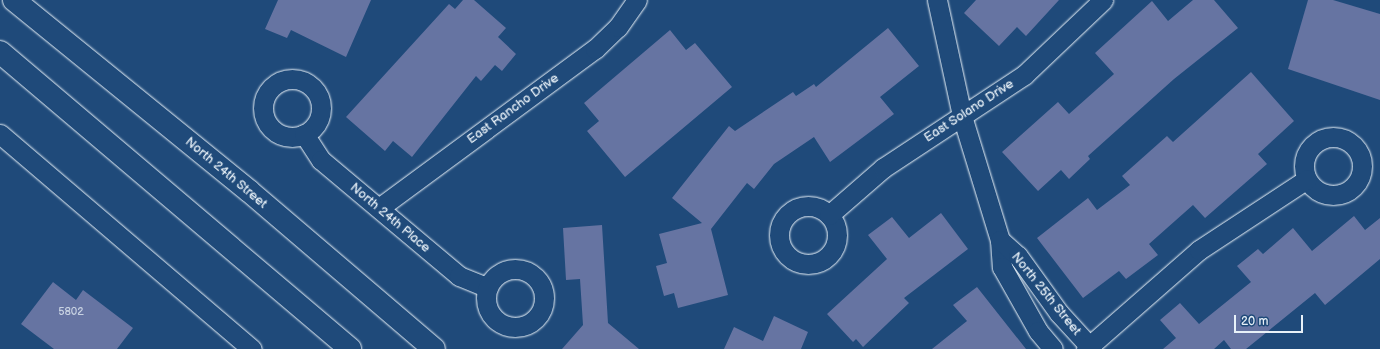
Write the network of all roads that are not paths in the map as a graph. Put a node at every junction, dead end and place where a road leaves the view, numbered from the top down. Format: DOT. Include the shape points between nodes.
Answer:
graph roads {
  1 [pos="14,0"];
  2 [pos="637,0"];
  3 [pos="937,0"];
  4 [pos="1103,0"];
  5 [pos="0,52"];
  6 [pos="962,116"];
  7 [pos="0,134"];
  8 [pos="304,134"];
  9 [pos="1307,179"];
  10 [pos="379,208"];
  11 [pos="829,215"];
  12 [pos="1000,240"];
  13 [pos="488,288"];
  14 [pos="1089,348"];
  15 [pos="252,349"];
  16 [pos="350,349"];
  17 [pos="434,349"];
  18 [pos="1052,349"];
  1 -- 17 [label="main road, North 24th Street" via="249,191"];
  2 -- 10 [label="street, East Rancho Drive" via="618,27 595,49"];
  3 -- 6 [label="street, North 25th Street"];
  4 -- 6 [label="street, East Solano Drive" via="1024,75"];
  5 -- 16 [label="main road"];
  6 -- 11 [label="street, East Solano Drive" via="884,168"];
  6 -- 12 [label="street, North 25th Street"];
  7 -- 15 [label="street"];
  8 -- 10 [label="street, North 24th Place" via="321,160"];
  9 -- 14 [label="street" via="1199,250"];
  10 -- 13 [label="street, North 24th Place" via="459,276"];
  12 -- 14 [label="street, North 25th Street" via="1018,256 1059,313"];
  12 -- 18 [label="street, North 25th Street" via="1002,267 1034,325"];
}
